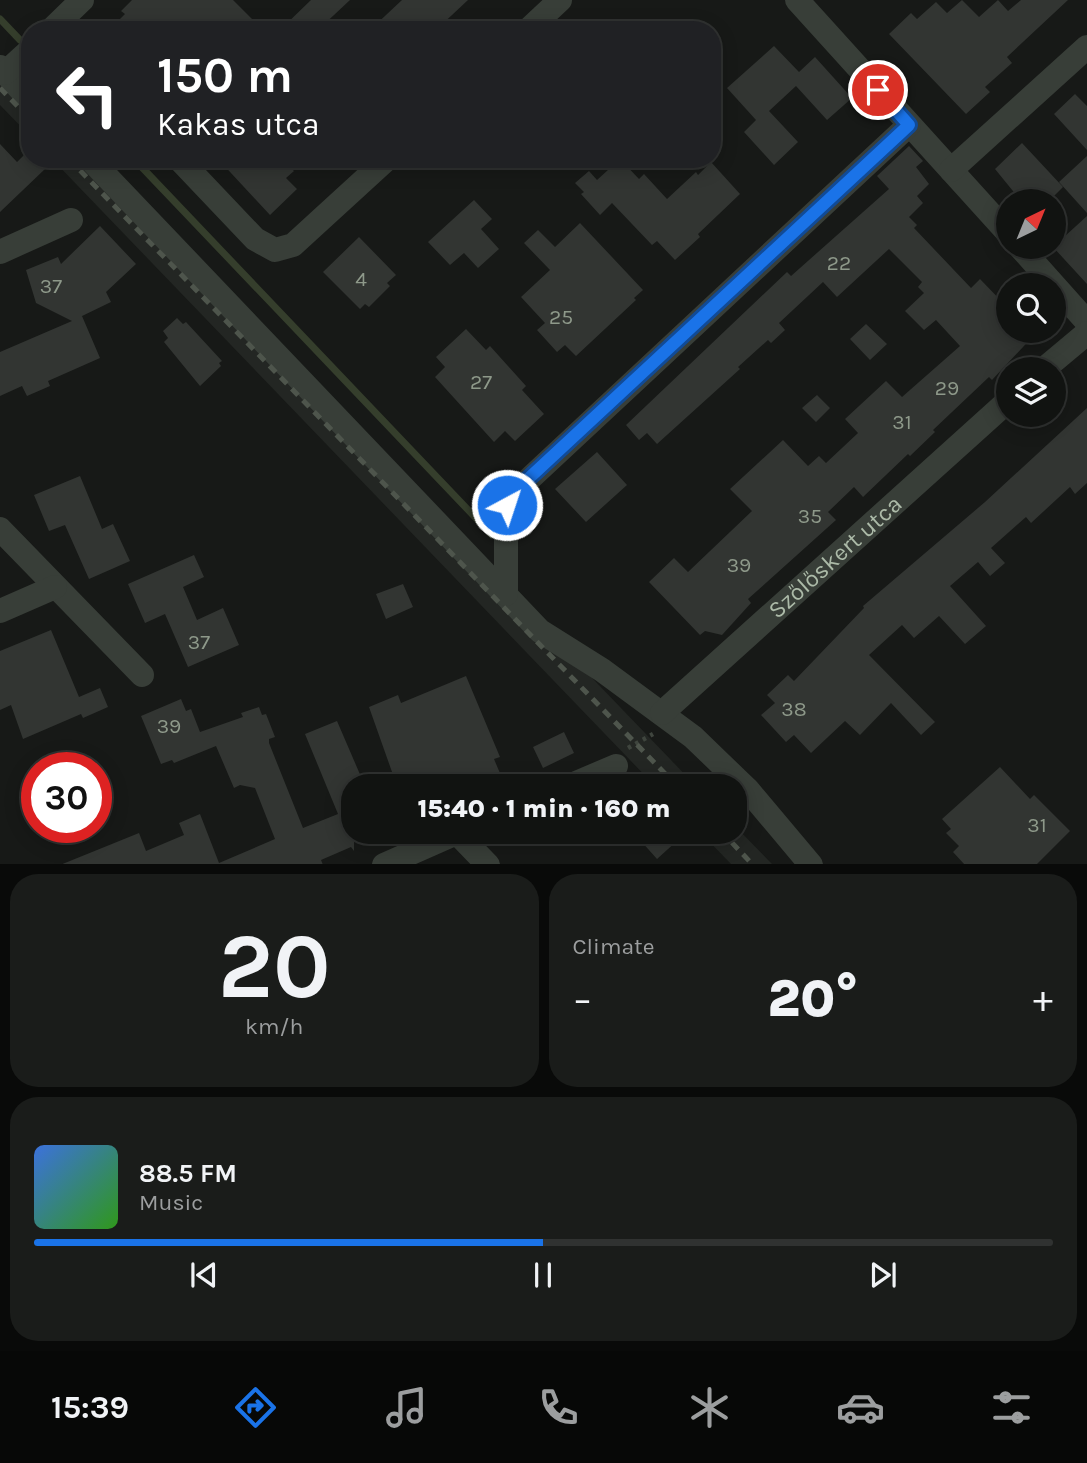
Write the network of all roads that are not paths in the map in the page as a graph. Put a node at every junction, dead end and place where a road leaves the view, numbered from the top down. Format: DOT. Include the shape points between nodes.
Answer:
graph roads {
  1 [pos="82,0"];
  2 [pos="560,0"];
  3 [pos="797,0"];
  4 [pos="61,21"];
  5 [pos="538,21"];
  6 [pos="1087,47"];
  7 [pos="21,57"];
  8 [pos="3,70"];
  9 [pos="21,90"];
  10 [pos="909,125"];
  11 [pos="99,168"];
  12 [pos="188,168"];
  13 [pos="377,168"];
  14 [pos="951,170"];
  15 [pos="71,220"];
  16 [pos="996,220"];
  17 [pos="0,252"];
  18 [pos="1031,259"];
  19 [pos="1087,322"];
  20 [pos="1087,333"];
  21 [pos="1058,357"];
  22 [pos="996,412"];
  23 [pos="0,529"];
  24 [pos="55,587"];
  25 [pos="506,594"];
  26 [pos="0,611"];
  27 [pos="142,675"];
  28 [pos="666,716"];
  29 [pos="617,760"];
  30 [pos="591,774"];
  31 [pos="431,844"];
  32 [pos="470,844"];
  33 [pos="384,864"];
  34 [pos="488,864"];
  35 [pos="811,864"];
  1 -- 4 [label="street"];
  2 -- 5 [label="street"];
  3 -- 10 [label="street"];
  6 -- 14 [label="street"];
  7 -- 8 [label="street"];
  8 -- 9 [label="street"];
  10 -- 14 [label="street"];
  10 -- 25 [label="street" via="511,496 506,510"];
  11 -- 25 [label="street"];
  12 -- 13 [label="street" via="256,239 275,250 293,245"];
  14 -- 16 [label="street"];
  15 -- 17 [label="street"];
  18 -- 19 [label="street"];
  20 -- 21 [label="street"];
  22 -- 28 [label="street, Szőlőskert utca"];
  23 -- 24 [label="street"];
  24 -- 26 [label="street"];
  24 -- 27 [label="street"];
  25 -- 28 [label="street" via="552,641"];
  28 -- 35 [label="street" via="727,768"];
  29 -- 30 [label="street"];
  31 -- 33 [label="street"];
  32 -- 34 [label="street"];
}
